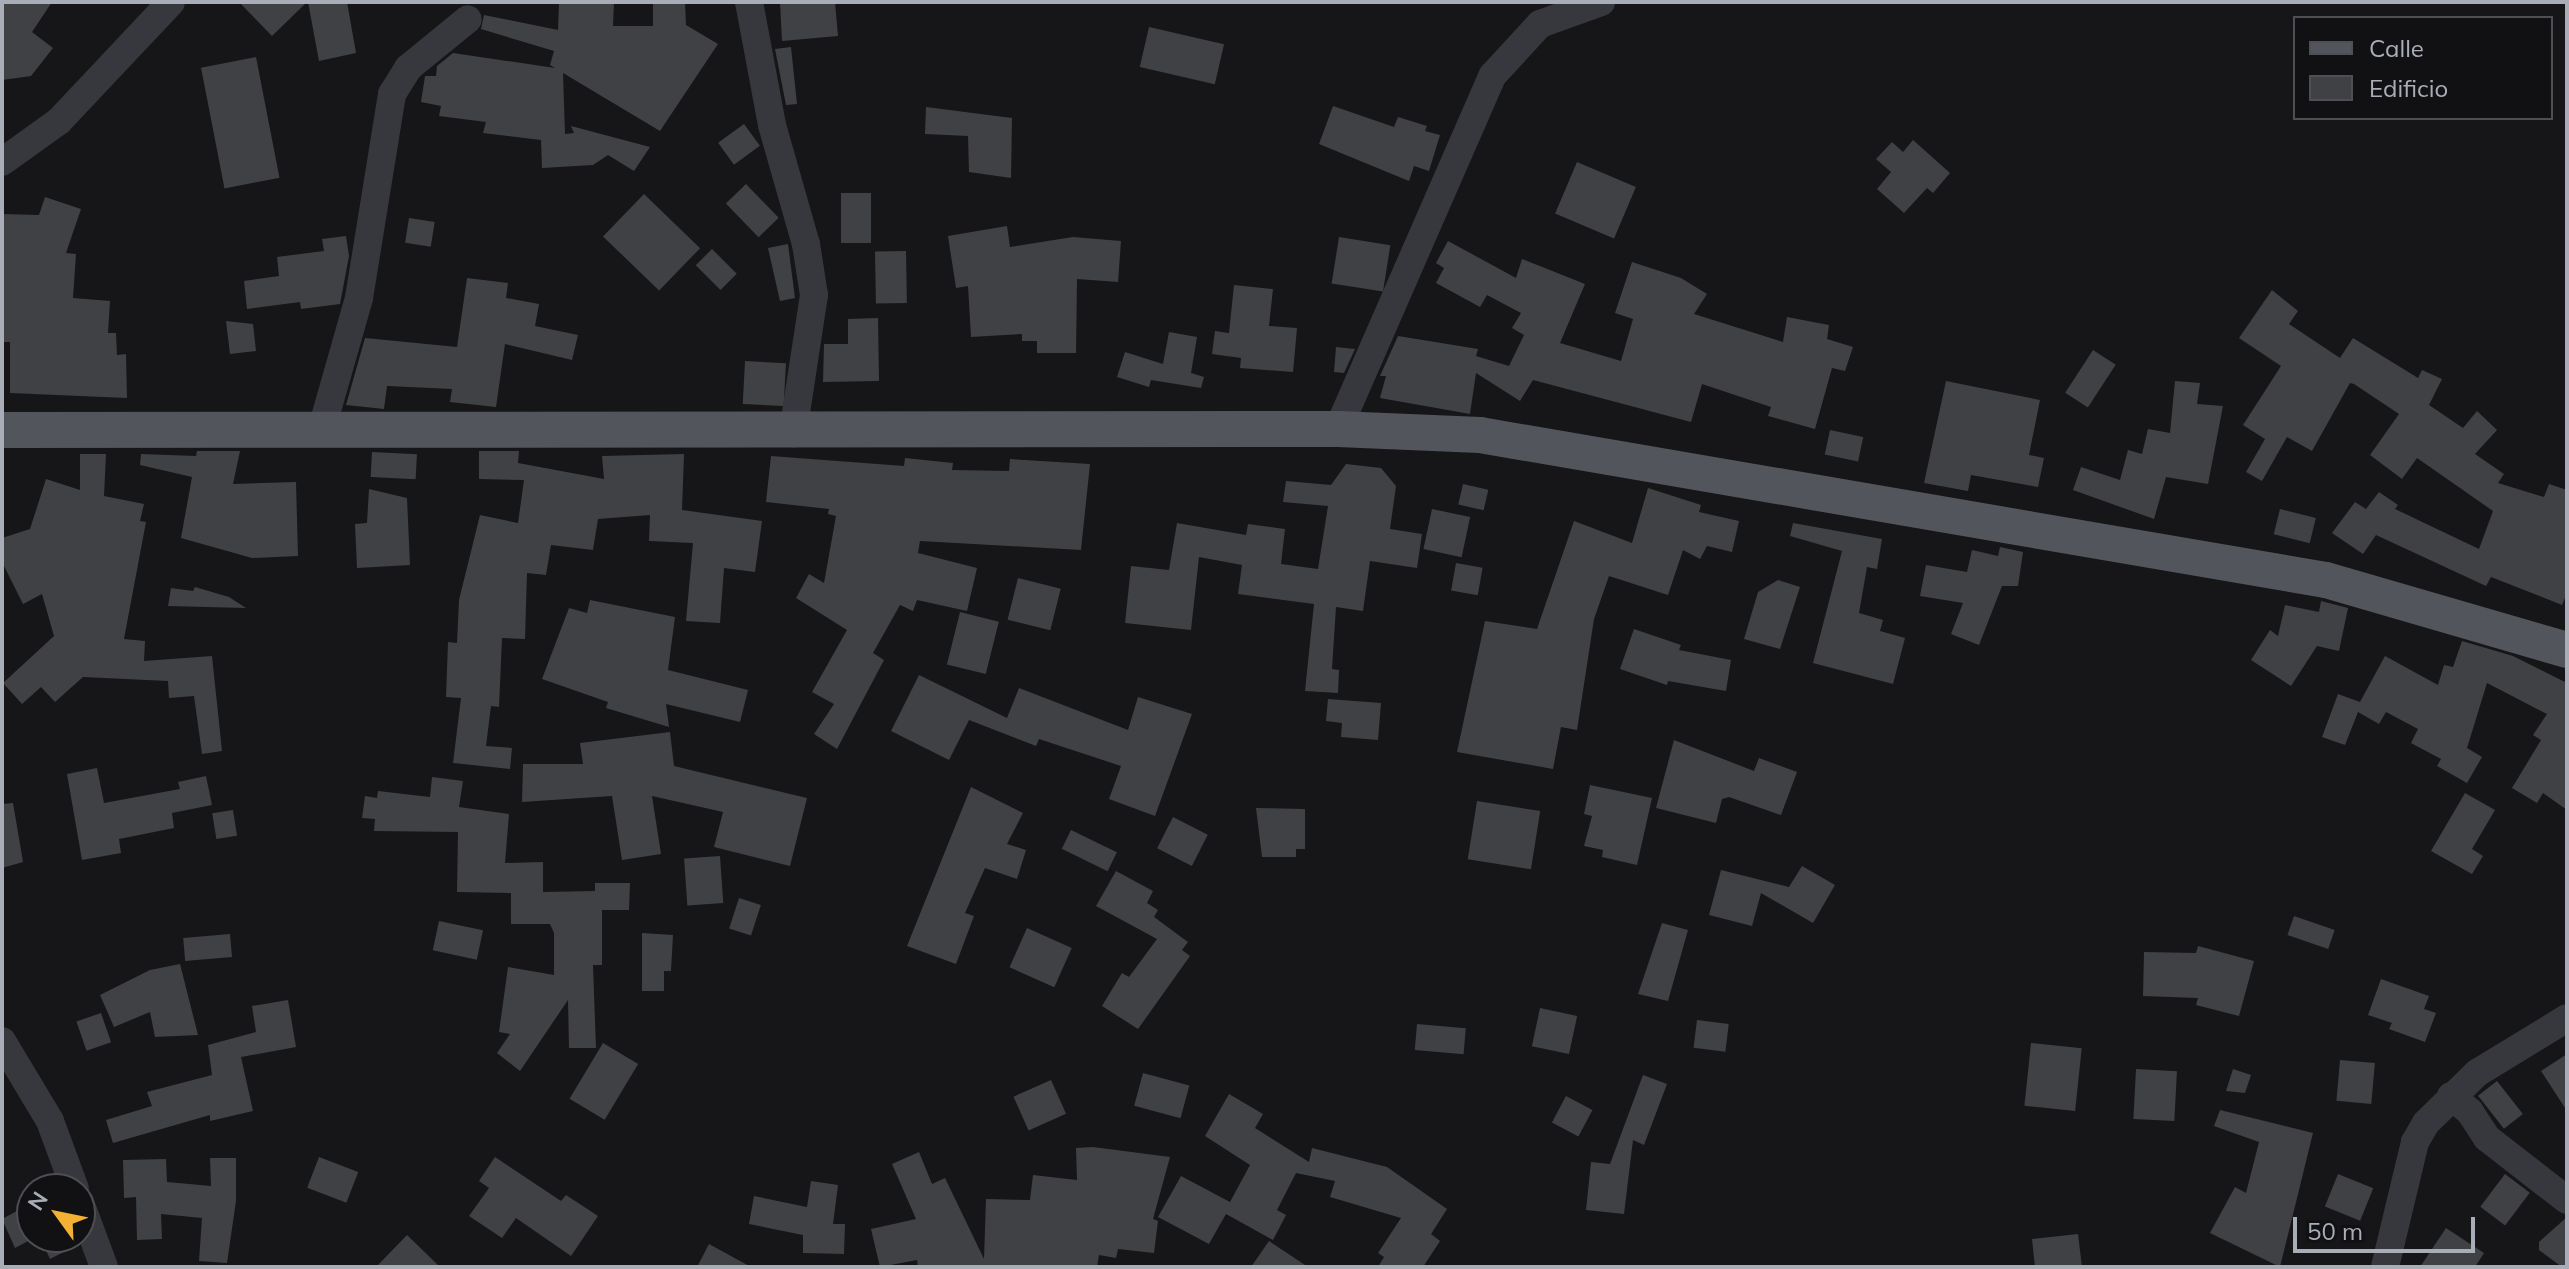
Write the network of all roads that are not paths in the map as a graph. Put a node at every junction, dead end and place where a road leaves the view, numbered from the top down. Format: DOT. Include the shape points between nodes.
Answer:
graph roads {
  1 [pos="171,2"];
  2 [pos="749,2"];
  3 [pos="1601,2"];
  4 [pos="468,19"];
  5 [pos="2,162"];
  6 [pos="322,428"];
  7 [pos="1338,429"];
  8 [pos="2,430"];
  9 [pos="793,433"];
  10 [pos="2567,650"];
  11 [pos="2567,1018"];
  12 [pos="2,1041"];
  13 [pos="2451,1096"];
  14 [pos="69,1173"];
  15 [pos="2567,1200"];
  16 [pos="96,1245"];
  17 [pos="104,1267"];
  18 [pos="2385,1267"];
  1 -- 5 [label="street" via="59,121"];
  2 -- 9 [label="street" via="768,110 806,244 814,295"];
  3 -- 7 [label="street" via="1540,24 1493,75"];
  4 -- 6 [label="street" via="408,68 392,94 359,298"];
  6 -- 8 [label="main road"];
  6 -- 9 [label="main road"];
  7 -- 9 [label="main road"];
  7 -- 10 [label="main road" via="1480,435 1585,450 2267,569 2478,620"];
  11 -- 13 [label="street" via="2508,1051"];
  12 -- 14 [label="street" via="50,1121"];
  13 -- 15 [label="street" via="2470,1112 2487,1138"];
  13 -- 18 [label="street" via="2415,1142"];
  16 -- 17 [label="street"];
}
